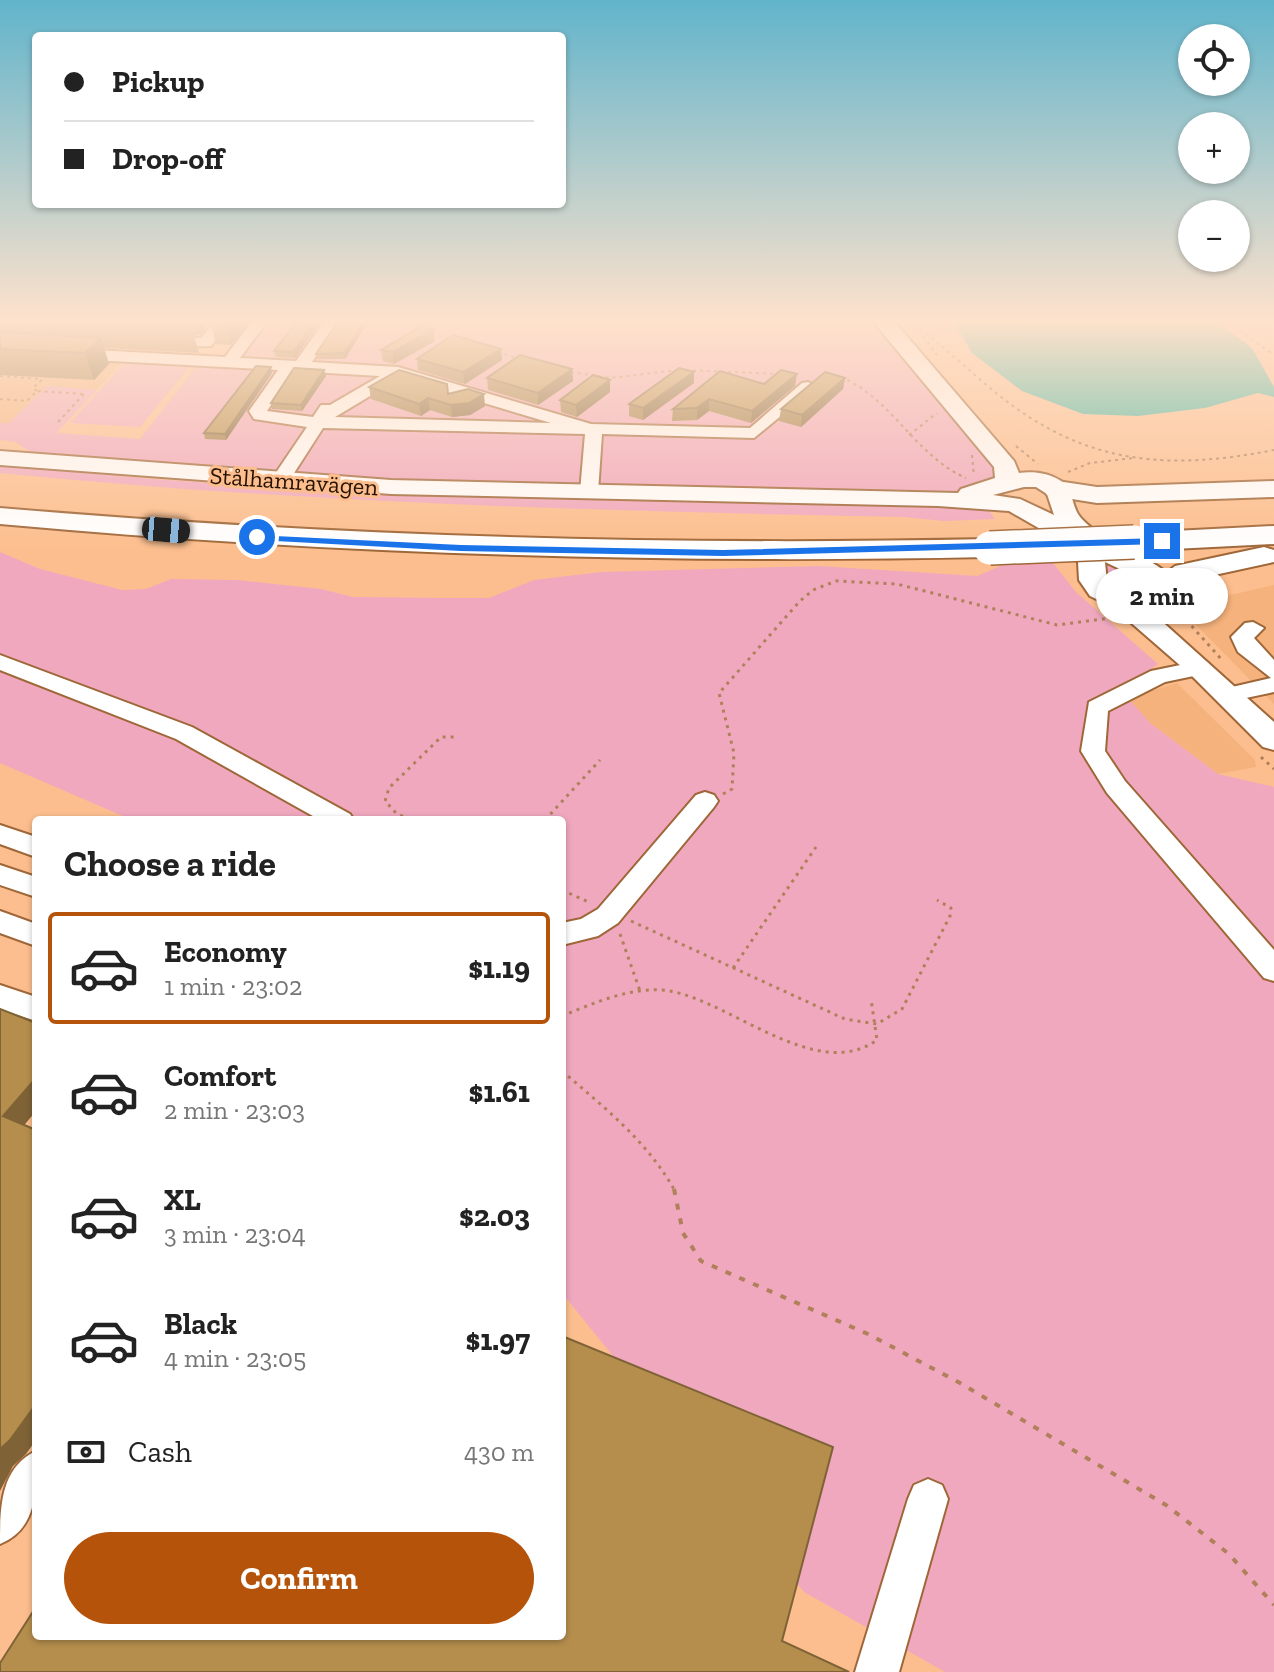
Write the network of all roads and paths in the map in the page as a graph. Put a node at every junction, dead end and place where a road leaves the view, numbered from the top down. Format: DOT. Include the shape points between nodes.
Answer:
graph roads {
  1 [pos="31,397"];
  2 [pos="81,397"];
  3 [pos="269,397"];
  4 [pos="333,397"];
  5 [pos="355,397"];
  6 [pos="446,397"];
  7 [pos="460,397"];
  8 [pos="796,397"];
  9 [pos="875,397"];
  10 [pos="936,397"];
  11 [pos="1002,397"];
  12 [pos="0,399"];
  13 [pos="562,400"];
  14 [pos="454,401"];
  15 [pos="942,405"];
  16 [pos="540,415"];
  17 [pos="665,415"];
  18 [pos="320,421"];
  19 [pos="58,422"];
  20 [pos="422,425"];
  21 [pos="594,430"];
  22 [pos="643,432"];
  23 [pos="908,435"];
  24 [pos="1274,450"];
  25 [pos="0,458"];
  26 [pos="1138,458"];
  27 [pos="280,480"];
  28 [pos="973,480"];
  29 [pos="1057,485"];
  30 [pos="1274,489"];
  31 [pos="589,492"];
  32 [pos="1010,495"];
  33 [pos="0,500"];
  34 [pos="1274,503"];
  35 [pos="0,516"];
  36 [pos="1274,535"];
  37 [pos="980,538"];
  38 [pos="1274,554"];
  39 [pos="1166,598"];
  40 [pos="1118,608"];
  41 [pos="1253,628"];
  42 [pos="0,662"];
  43 [pos="1200,668"];
  44 [pos="1274,672"];
  45 [pos="1251,690"];
  46 [pos="458,737"];
  47 [pos="1274,740"];
  48 [pos="600,760"];
  49 [pos="705,801"];
  50 [pos="334,816"];
  51 [pos="403,816"];
  52 [pos="549,816"];
  53 [pos="0,834"];
  54 [pos="32,846"];
  55 [pos="816,847"];
  56 [pos="0,875"];
  57 [pos="32,886"];
  58 [pos="937,900"];
  59 [pos="625,920"];
  60 [pos="0,922"];
  61 [pos="566,933"];
  62 [pos="32,934"];
  63 [pos="733,968"];
  64 [pos="1274,970"];
  65 [pos="0,997"];
  66 [pos="871,999"];
  67 [pos="32,1008"];
  68 [pos="566,1015"];
  69 [pos="877,1024"];
  70 [pos="566,1074"];
  71 [pos="32,1477"];
  72 [pos="928,1499"];
  73 [pos="0,1524"];
  74 [pos="1274,1605"];
  75 [pos="877,1672"];
  1 -- 12 [label="path"];
  2 -- 19 [label="path"];
  3 -- 18 [label="street" via="260,415"];
  4 -- 18 [label="street"];
  5 -- 18 [label="street"];
  6 -- 14 [label="street"];
  7 -- 14 [label="street"];
  8 -- 22 [label="street" via="754,433"];
  9 -- 23 [label="path"];
  10 -- 15 [label="main road"];
  11 -- 26 [label="path" via="1072,437"];
  13 -- 16 [label="street"];
  14 -- 16 [label="street"];
  14 -- 20 [label="street"];
  15 -- 23 [label="path"];
  15 -- 29 [label="main road"];
  15 -- 32 [label="main road" via="1006,466"];
  16 -- 21 [label="street"];
  17 -- 22 [label="street"];
  18 -- 20 [label="street"];
  18 -- 27 [label="street"];
  20 -- 21 [label="street"];
  21 -- 22 [label="street"];
  21 -- 31 [label="street"];
  23 -- 28 [label="path" via="923,455"];
  24 -- 26 [label="path" via="1194,464"];
  25 -- 27 [label="main road, Stålhamravägen"];
  26 -- 29 [label="path" via="1090,463"];
  27 -- 31 [label="main road, Stålhamravägen"];
  29 -- 30 [label="highway" via="1097,495"];
  29 -- 32 [label="main road, Stålhamravägen" via="1058,506 1047,510"];
  29 -- 39 [label="main road" via="1067,517 1102,548 1152,572"];
  31 -- 32 [label="main road, Stålhamravägen" via="938,499"];
  32 -- 40 [label="main road" via="1073,541 1091,560 1093,582"];
  33 -- 37 [label="highway" via="467,532"];
  34 -- 37 [label="highway"];
  35 -- 37 [label="highway" via="477,548 723,553"];
  36 -- 37 [label="highway, bridge" via="1134,542"];
  38 -- 39 [label="highway" via="1186,572"];
  39 -- 40 [label="main road"];
  39 -- 43 [label="main road"];
  39 -- 45 [label="path"];
  40 -- 43 [label="main road"];
  40 -- 49 [label="path" via="1076,626 1055,625 919,588 830,581 806,596 722,685 734,779 732,789"];
  41 -- 44 [label="street" via="1242,637 1246,647"];
  42 -- 50 [label="street" via="184,733"];
  43 -- 45 [label="main road"];
  43 -- 64 [label="street" via="1155,677 1097,707 1093,751 1116,787"];
  45 -- 47 [label="main road"];
  46 -- 51 [label="path" via="441,737 389,788 388,807"];
  48 -- 52 [label="path"];
  49 -- 61 [label="street" via="608,916"];
  53 -- 54 [label="street"];
  55 -- 63 [label="path"];
  56 -- 57 [label="street"];
  58 -- 69 [label="path" via="951,908 950,916 902,1009"];
  59 -- 63 [label="path"];
  60 -- 62 [label="street"];
  63 -- 69 [label="path" via="845,1019"];
  65 -- 67 [label="street"];
  66 -- 69 [label="path"];
  68 -- 69 [label="path" via="641,993 668,991 803,1045 855,1055 877,1040"];
  70 -- 74 [label="path" via="636,1135 660,1164 678,1196 683,1233 701,1261 868,1334 1166,1505 1229,1554"];
  71 -- 73 [label="street"];
  72 -- 75 [label="street"];
}
